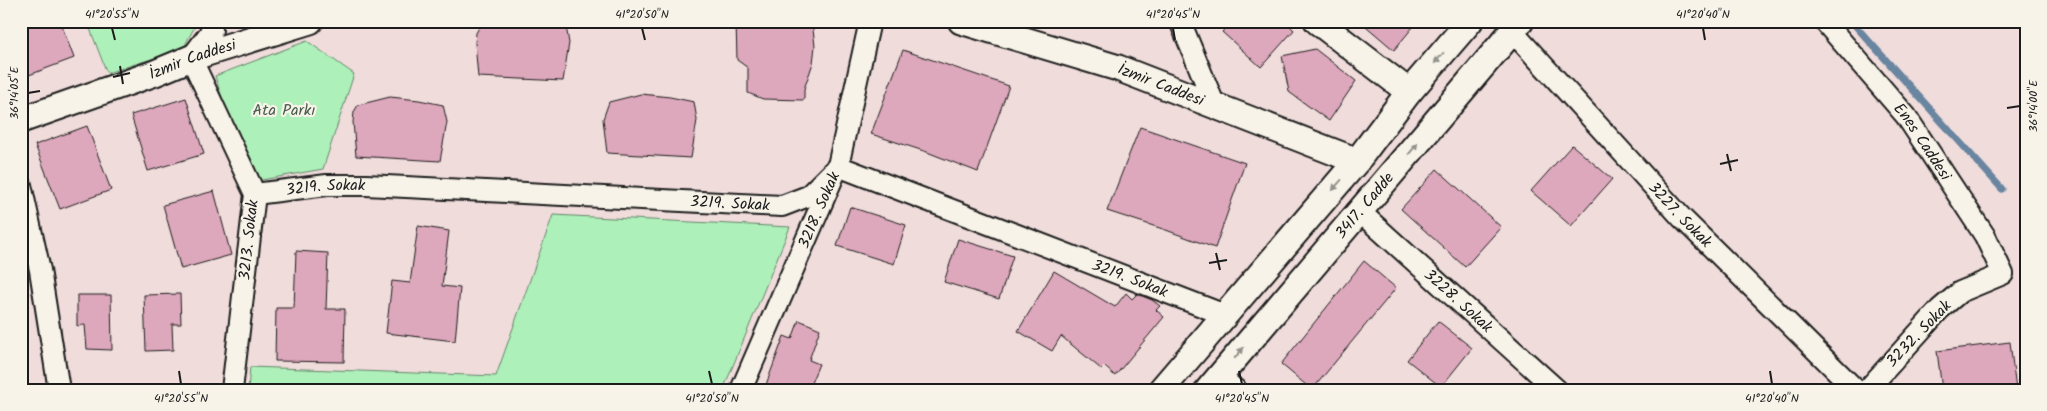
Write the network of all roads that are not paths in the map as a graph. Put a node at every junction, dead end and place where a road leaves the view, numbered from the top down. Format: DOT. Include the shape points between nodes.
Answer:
graph roads {
  1 [pos="210,21"];
  2 [pos="310,21"];
  3 [pos="870,21"];
  4 [pos="961,21"];
  5 [pos="1180,21"];
  6 [pos="1317,21"];
  7 [pos="1470,21"];
  8 [pos="1824,21"];
  9 [pos="1517,26"];
  10 [pos="191,58"];
  11 [pos="1409,92"];
  12 [pos="1215,106"];
  13 [pos="21,120"];
  14 [pos="1358,161"];
  15 [pos="838,166"];
  16 [pos="21,185"];
  17 [pos="255,194"];
  18 [pos="1359,211"];
  19 [pos="2003,274"];
  20 [pos="1225,315"];
  21 [pos="1221,385"];
  22 [pos="59,390"];
  23 [pos="232,390"];
  24 [pos="741,390"];
  25 [pos="1161,390"];
  26 [pos="1558,390"];
  27 [pos="1856,390"];
  28 [pos="1867,390"];
  1 -- 10 [label="street" via="212,30"];
  2 -- 10 [label="street, İzmir Caddesi"];
  3 -- 15 [label="street, 3218. Sokak"];
  4 -- 12 [label="street, İzmir Caddesi" via="1118,68"];
  5 -- 12 [label="street"];
  6 -- 11 [label="street"];
  7 -- 11 [label="street, 3417. Cadde, one-way"];
  8 -- 19 [label="street, Enes Caddesi" via="1906,116 1985,236"];
  18 -- 9 [label="street, 3417. Cadde, one-way"];
  9 -- 27 [label="street, 3227. Sokak" via="1682,218"];
  10 -- 13 [label="street, İzmir Caddesi"];
  10 -- 17 [label="street, 3213. Sokak"];
  11 -- 14 [label="street, 3417. Cadde"];
  12 -- 14 [label="street, İzmir Caddesi"];
  14 -- 20 [label="street, 3417. Cadde, one-way"];
  15 -- 17 [label="street, 3219. Sokak" via="808,196 782,206 366,185 327,185"];
  15 -- 20 [label="street, 3219. Sokak"];
  15 -- 24 [label="street, 3218. Sokak"];
  16 -- 22 [label="street" via="40,270"];
  17 -- 23 [label="street, 3213. Sokak"];
  21 -- 18 [label="street, 3417. Cadde, one-way"];
  18 -- 26 [label="street, 3228. Sokak"];
  19 -- 28 [label="street, 3232. Sokak" via="1960,292 1940,309"];
  20 -- 25 [label="street, 3417. Cadde"];
}
